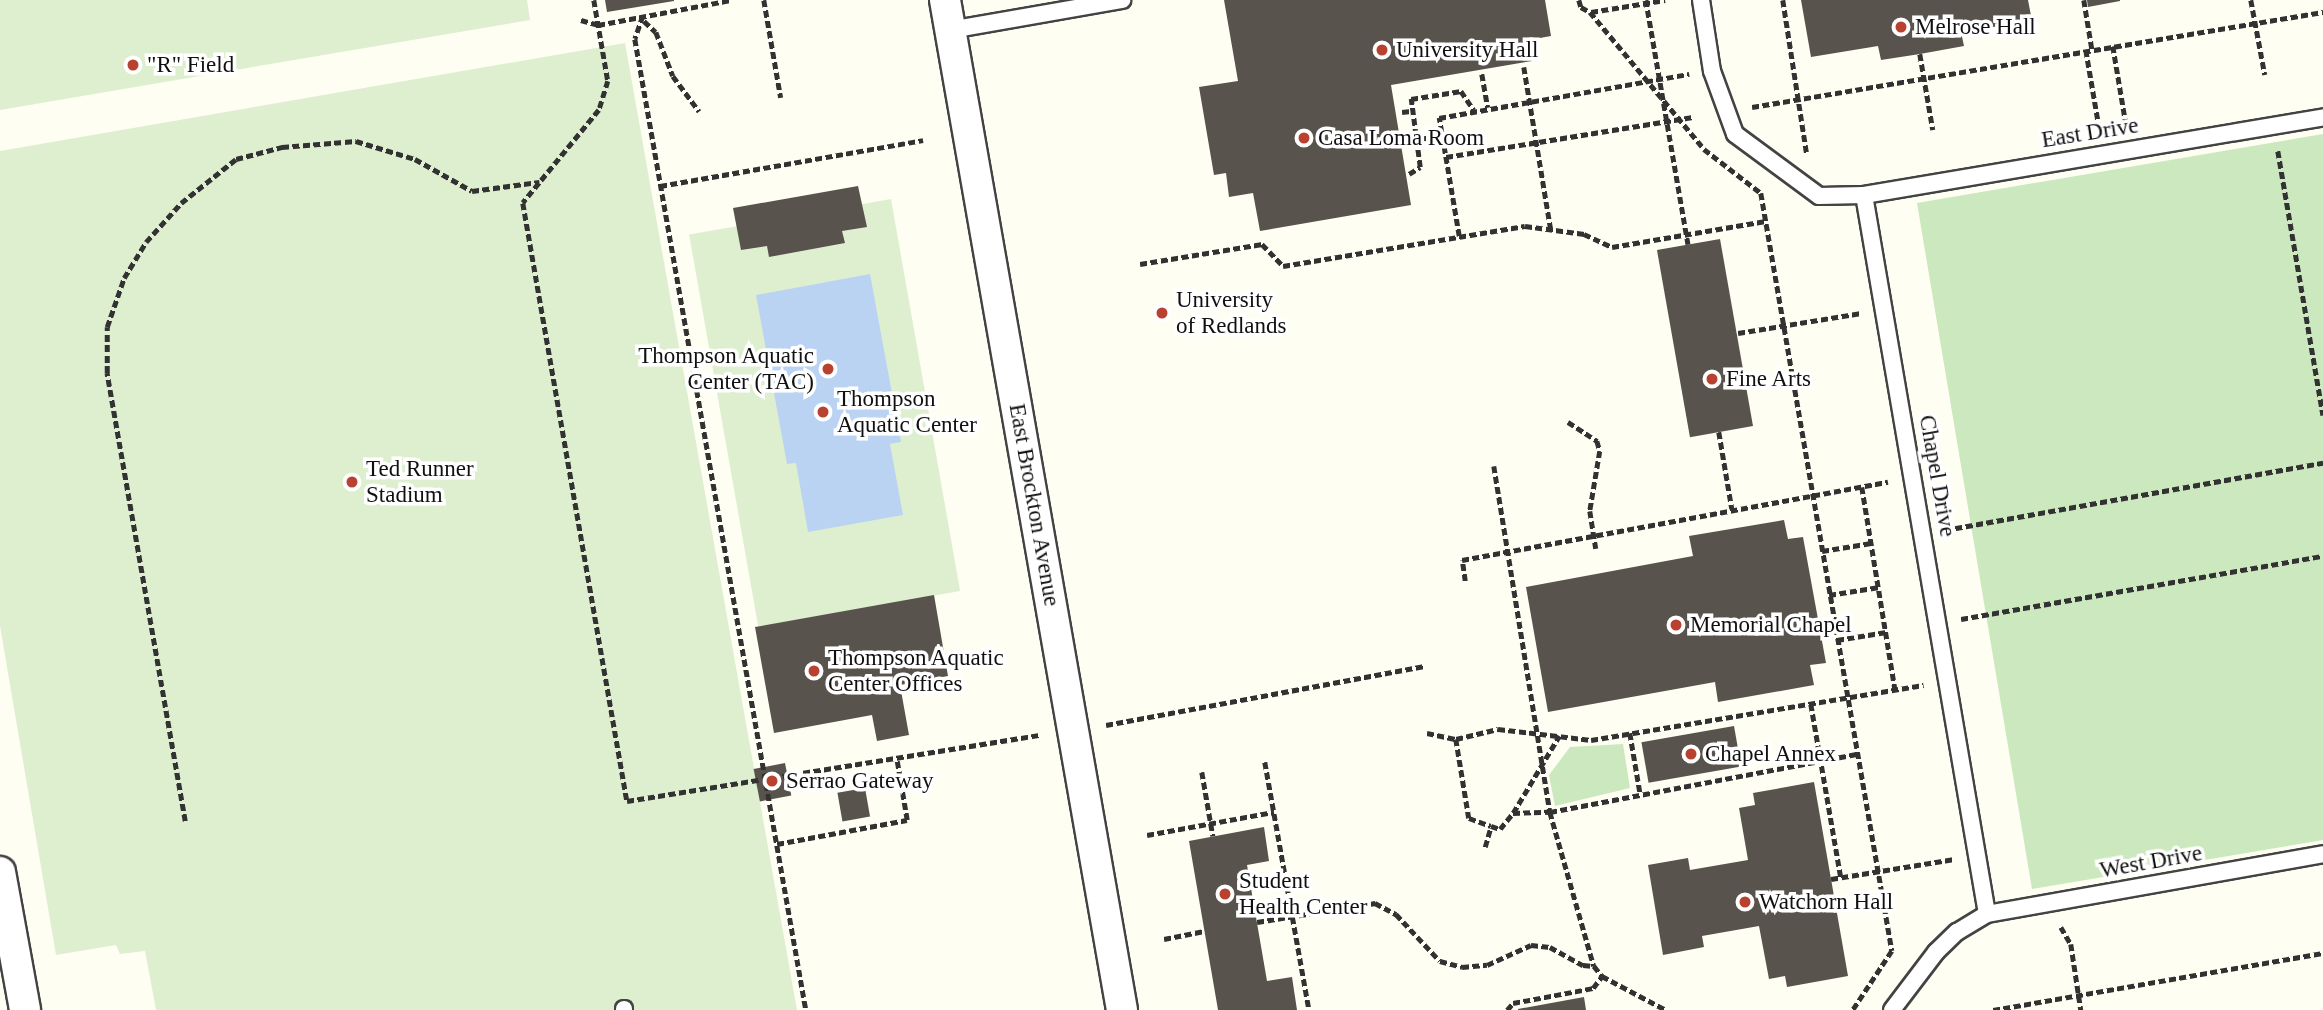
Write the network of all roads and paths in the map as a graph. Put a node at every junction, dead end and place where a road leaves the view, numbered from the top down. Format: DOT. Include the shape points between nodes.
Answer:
graph roads {
  1 [pos="594,0"];
  2 [pos="731,0"];
  3 [pos="764,0"];
  4 [pos="945,0"];
  5 [pos="1122,0"];
  6 [pos="1579,0"];
  7 [pos="1665,0"];
  8 [pos="1701,0"];
  9 [pos="1783,0"];
  10 [pos="2084,0"];
  11 [pos="2251,0"];
  12 [pos="1646,2"];
  13 [pos="1037,7"];
  14 [pos="1590,12"];
  15 [pos="2323,12"];
  16 [pos="644,19"];
  17 [pos="581,20"];
  18 [pos="2255,23"];
  19 [pos="598,24"];
  20 [pos="950,30"];
  21 [pos="2113,46"];
  22 [pos="2089,50"];
  23 [pos="1920,54"];
  24 [pos="1524,67"];
  25 [pos="1712,71"];
  26 [pos="1482,74"];
  27 [pos="2265,75"];
  28 [pos="1924,78"];
  29 [pos="1658,79"];
  30 [pos="1646,82"];
  31 [pos="781,98"];
  32 [pos="1801,100"];
  33 [pos="1529,102"];
  34 [pos="1663,103"];
  35 [pos="1488,107"];
  36 [pos="1752,107"];
  37 [pos="1474,110"];
  38 [pos="699,111"];
  39 [pos="1411,111"];
  40 [pos="1402,112"];
  41 [pos="1693,117"];
  42 [pos="2323,117"];
  43 [pos="1676,119"];
  44 [pos="1666,121"];
  45 [pos="1933,130"];
  46 [pos="1440,136"];
  47 [pos="1419,139"];
  48 [pos="923,140"];
  49 [pos="1536,143"];
  50 [pos="2278,146"];
  51 [pos="2130,149"];
  52 [pos="2104,154"];
  53 [pos="1446,157"];
  54 [pos="1409,174"];
  55 [pos="540,182"];
  56 [pos="1803,184"];
  57 [pos="660,186"];
  58 [pos="1864,195"];
  59 [pos="1766,221"];
  60 [pos="1550,230"];
  61 [pos="1686,235"];
  62 [pos="1459,236"];
  63 [pos="1688,244"];
  64 [pos="1140,264"];
  65 [pos="1837,317"];
  66 [pos="1783,325"];
  67 [pos="1738,332"];
  68 [pos="2323,415"];
  69 [pos="1568,422"];
  70 [pos="1719,432"];
  71 [pos="2323,463"];
  72 [pos="1494,466"];
  73 [pos="1812,495"];
  74 [pos="1732,509"];
  75 [pos="1924,534"];
  76 [pos="1594,537"];
  77 [pos="1871,543"];
  78 [pos="1596,549"];
  79 [pos="1822,551"];
  80 [pos="1509,553"];
  81 [pos="2323,556"];
  82 [pos="1465,581"];
  83 [pos="1878,587"];
  84 [pos="1829,596"];
  85 [pos="1939,623"];
  86 [pos="1886,632"];
  87 [pos="1837,640"];
  88 [pos="1425,666"];
  89 [pos="1847,698"];
  90 [pos="1811,704"];
  91 [pos="1106,725"];
  92 [pos="1427,733"];
  93 [pos="1536,733"];
  94 [pos="1630,733"];
  95 [pos="1040,735"];
  96 [pos="1559,736"];
  97 [pos="1456,739"];
  98 [pos="1857,754"];
  99 [pos="1821,760"];
  100 [pos="897,761"];
  101 [pos="1265,762"];
  102 [pos="1541,767"];
  103 [pos="1202,772"];
  104 [pos="765,783"];
  105 [pos="1640,792"];
  106 [pos="1274,812"];
  107 [pos="1550,812"];
  108 [pos="1513,813"];
  109 [pos="184,821"];
  110 [pos="1210,823"];
  111 [pos="1491,826"];
  112 [pos="1147,835"];
  113 [pos="1213,836"];
  114 [pos="777,844"];
  115 [pos="1485,847"];
  116 [pos="2323,854"];
  117 [pos="1928,863"];
  118 [pos="1878,871"];
  119 [pos="0,872"];
  120 [pos="1841,877"];
  121 [pos="1831,879"];
  122 [pos="1987,914"];
  123 [pos="1293,917"];
  124 [pos="1257,922"];
  125 [pos="1204,931"];
  126 [pos="1164,939"];
  127 [pos="2071,944"];
  128 [pos="2323,953"];
  129 [pos="1594,966"];
  130 [pos="1602,976"];
  131 [pos="2078,994"];
  132 [pos="25,1010"];
  133 [pos="806,1010"];
  134 [pos="1122,1010"];
  135 [pos="1309,1010"];
  136 [pos="1507,1010"];
  137 [pos="1666,1010"];
  138 [pos="1853,1010"];
  139 [pos="1892,1010"];
  140 [pos="1993,1010"];
  141 [pos="2081,1010"];
  1 -- 19 [label="path"];
  2 -- 16 [label="path"];
  3 -- 31 [label="path"];
  4 -- 20 [label="street, East Brockton Avenue"];
  5 -- 13 [label="lane"];
  6 -- 14 [label="path"];
  7 -- 12 [label="path"];
  8 -- 25 [label="lane"];
  9 -- 32 [label="path"];
  10 -- 22 [label="path"];
  11 -- 18 [label="path"];
  12 -- 14 [label="path"];
  12 -- 29 [label="path"];
  13 -- 20 [label="lane"];
  14 -- 30 [label="path"];
  15 -- 18 [label="path"];
  16 -- 19 [label="path"];
  16 -- 38 [label="path" via="656,32 673,76"];
  16 -- 57 [label="path" via="635,39"];
  17 -- 19 [label="path"];
  18 -- 21 [label="path"];
  18 -- 27 [label="path"];
  19 -- 55 [label="path" via="608,81 599,110"];
  20 -- 134 [label="street, East Brockton Avenue"];
  21 -- 22 [label="path"];
  21 -- 51 [label="path"];
  22 -- 28 [label="path"];
  22 -- 52 [label="path"];
  23 -- 28 [label="path"];
  24 -- 33 [label="path"];
  25 -- 29 [label="path"];
  25 -- 56 [label="lane" via="1735,134"];
  26 -- 35 [label="path"];
  28 -- 32 [label="path"];
  28 -- 45 [label="path"];
  29 -- 30 [label="path"];
  29 -- 34 [label="path"];
  30 -- 33 [label="path"];
  30 -- 34 [label="path"];
  32 -- 36 [label="path"];
  32 -- 56 [label="path" via="1808,148"];
  33 -- 35 [label="path"];
  33 -- 49 [label="path"];
  34 -- 43 [label="path"];
  34 -- 44 [label="path"];
  35 -- 37 [label="path"];
  37 -- 39 [label="path" via="1461,91 1411,99"];
  37 -- 46 [label="path" via="1439,118"];
  39 -- 40 [label="path"];
  39 -- 47 [label="path"];
  41 -- 43 [label="path"];
  42 -- 51 [label="lane, East Drive"];
  43 -- 44 [label="path"];
  43 -- 59 [label="path" via="1704,149 1761,193"];
  44 -- 49 [label="path"];
  44 -- 61 [label="path"];
  46 -- 47 [label="path"];
  46 -- 53 [label="path"];
  47 -- 54 [label="path" via="1420,167"];
  48 -- 57 [label="path"];
  49 -- 53 [label="path"];
  49 -- 60 [label="path"];
  50 -- 68 [label="path"];
  51 -- 52 [label="lane, East Drive"];
  52 -- 58 [label="lane, East Drive"];
  53 -- 62 [label="path"];
  55 -- 104 [label="path" via="523,203 626,801"];
  55 -- 109 [label="path" via="472,191 415,159 356,142 282,147 236,159 181,203 146,242 124,278 107,327 107,373"];
  56 -- 58 [label="lane" via="1819,196"];
  57 -- 104 [label="path"];
  58 -- 75 [label="lane, Chapel Drive"];
  59 -- 61 [label="path"];
  59 -- 66 [label="path"];
  60 -- 61 [label="path" via="1584,234 1612,247"];
  60 -- 62 [label="path" via="1525,226"];
  61 -- 63 [label="path"];
  62 -- 64 [label="path" via="1283,266 1262,244"];
  65 -- 66 [label="path"];
  66 -- 67 [label="path"];
  66 -- 73 [label="path"];
  69 -- 76 [label="path" via="1597,441 1600,451 1590,511"];
  70 -- 74 [label="path"];
  71 -- 75 [label="path"];
  72 -- 80 [label="path"];
  73 -- 74 [label="path"];
  73 -- 77 [label="path" via="1862,487"];
  73 -- 79 [label="path"];
  74 -- 76 [label="path"];
  75 -- 85 [label="lane, Chapel Drive"];
  76 -- 78 [label="path"];
  76 -- 80 [label="path"];
  77 -- 79 [label="path"];
  77 -- 83 [label="path"];
  79 -- 84 [label="path"];
  80 -- 82 [label="path" via="1462,561"];
  80 -- 93 [label="path"];
  81 -- 85 [label="path"];
  83 -- 84 [label="path"];
  83 -- 86 [label="path"];
  84 -- 87 [label="path"];
  85 -- 122 [label="lane, Chapel Drive"];
  86 -- 87 [label="path"];
  86 -- 89 [label="path" via="1895,690"];
  87 -- 89 [label="path"];
  88 -- 91 [label="path"];
  89 -- 90 [label="path"];
  89 -- 98 [label="path"];
  90 -- 94 [label="path"];
  90 -- 99 [label="path"];
  92 -- 97 [label="path"];
  93 -- 96 [label="path"];
  93 -- 97 [label="path" via="1498,729"];
  93 -- 102 [label="path"];
  94 -- 96 [label="path" via="1591,740"];
  94 -- 105 [label="path"];
  95 -- 100 [label="path"];
  96 -- 102 [label="path"];
  97 -- 111 [label="path" via="1469,818"];
  98 -- 99 [label="path"];
  98 -- 118 [label="path"];
  99 -- 105 [label="path"];
  99 -- 120 [label="path"];
  100 -- 104 [label="path"];
  100 -- 114 [label="path" via="907,820"];
  101 -- 106 [label="path"];
  102 -- 107 [label="path"];
  102 -- 108 [label="path"];
  103 -- 110 [label="path"];
  104 -- 114 [label="path"];
  105 -- 107 [label="path"];
  106 -- 110 [label="path"];
  106 -- 123 [label="path"];
  107 -- 108 [label="path"];
  107 -- 129 [label="path"];
  108 -- 111 [label="path" via="1500,829"];
  110 -- 112 [label="path"];
  110 -- 113 [label="path"];
  111 -- 115 [label="path"];
  114 -- 133 [label="path"];
  116 -- 122 [label="lane, West Drive"];
  117 -- 118 [label="path"];
  118 -- 120 [label="path"];
  118 -- 138 [label="path" via="1892,951"];
  119 -- 132 [label="street"];
  120 -- 121 [label="path"];
  122 -- 139 [label="lane" via="1936,952"];
  123 -- 124 [label="path"];
  123 -- 129 [label="path" via="1375,903 1396,914 1440,961 1462,967 1487,965 1531,945 1550,947"];
  123 -- 135 [label="path"];
  125 -- 126 [label="path"];
  127 -- 131 [label="path"];
  128 -- 131 [label="path"];
  129 -- 130 [label="path"];
  130 -- 136 [label="path" via="1594,988 1513,1003"];
  130 -- 137 [label="path"];
  131 -- 140 [label="path"];
  131 -- 141 [label="path"];
}
